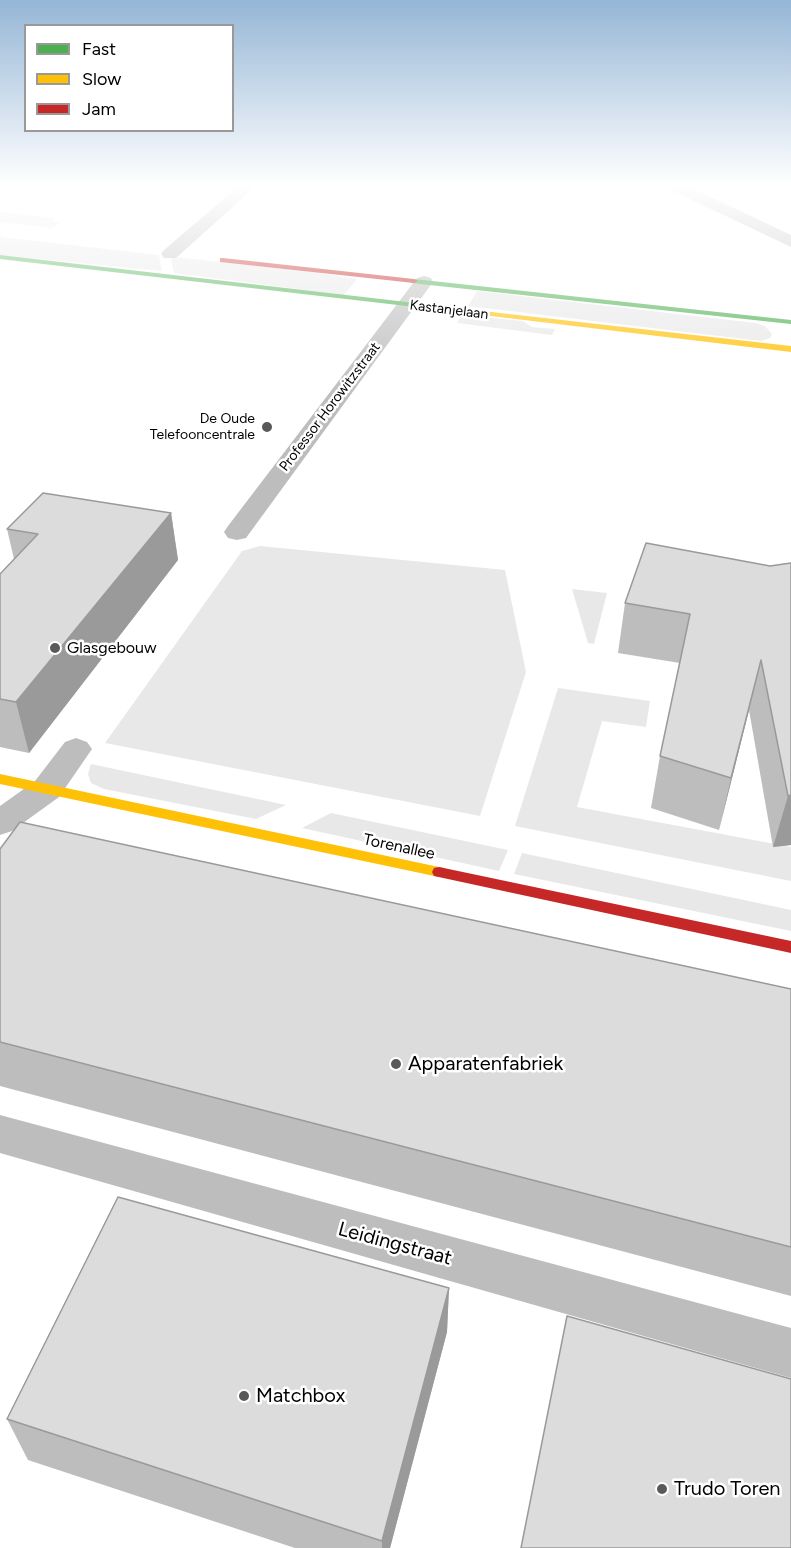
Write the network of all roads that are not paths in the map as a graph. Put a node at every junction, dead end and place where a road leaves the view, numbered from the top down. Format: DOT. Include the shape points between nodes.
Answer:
graph roads {
  1 [pos="11,258"];
  2 [pos="210,258"];
  3 [pos="424,282"];
  4 [pos="407,305"];
  5 [pos="791,322"];
  6 [pos="791,349"];
  7 [pos="237,532"];
  8 [pos="76,750"];
  9 [pos="0,779"];
  10 [pos="47,789"];
  11 [pos="0,823"];
  12 [pos="791,947"];
  13 [pos="0,1134"];
  14 [pos="791,1353"];
  1 -- 4 [label="main road, Kastanjelaan"];
  2 -- 3 [label="main road, Kastanjelaan"];
  3 -- 4 [label="street, Professor Horowitzstraat"];
  3 -- 5 [label="main road, Kastanjelaan"];
  4 -- 6 [label="main road, Kastanjelaan"];
  4 -- 7 [label="street, Professor Horowitzstraat"];
  8 -- 10 [label="street"];
  9 -- 10 [label="main road, Torenallee"];
  10 -- 11 [label="street"];
  10 -- 12 [label="main road, Torenallee"];
  13 -- 14 [label="street, Leidingstraat"];
}
